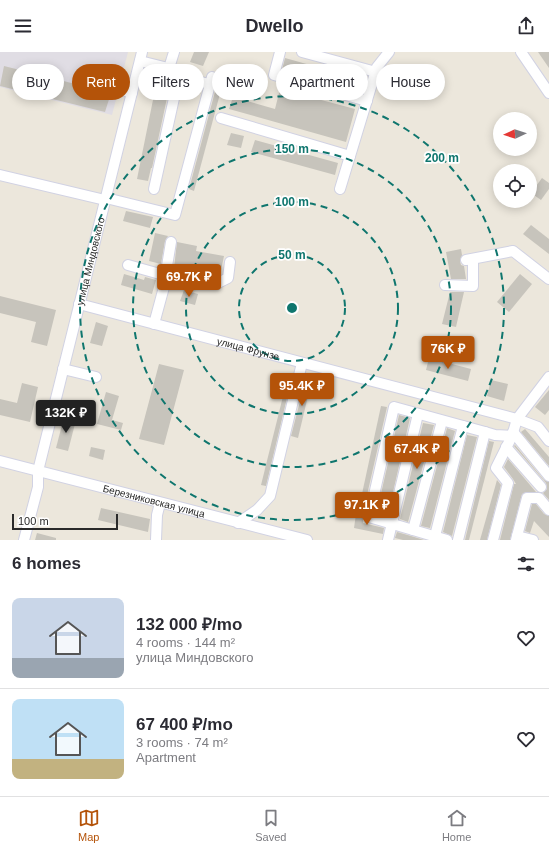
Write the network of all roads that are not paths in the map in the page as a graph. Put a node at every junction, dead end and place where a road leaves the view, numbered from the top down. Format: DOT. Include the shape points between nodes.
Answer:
graph roads {
  1 [pos="174,52"];
  2 [pos="280,52"];
  3 [pos="302,52"];
  4 [pos="389,52"];
  5 [pos="521,52"];
  6 [pos="141,56"];
  7 [pos="160,64"];
  8 [pos="170,64"];
  9 [pos="379,64"];
  10 [pos="376,72"];
  11 [pos="204,80"];
  12 [pos="132,93"];
  13 [pos="549,93"];
  14 [pos="174,100"];
  15 [pos="367,101"];
  16 [pos="221,118"];
  17 [pos="350,156"];
  18 [pos="0,175"];
  19 [pos="154,189"];
  20 [pos="340,189"];
  21 [pos="106,199"];
  22 [pos="171,242"];
  23 [pos="230,262"];
  24 [pos="128,265"];
  25 [pos="167,276"];
  26 [pos="549,279"];
  27 [pos="445,285"];
  28 [pos="79,304"];
  29 [pos="154,324"];
  30 [pos="302,363"];
  31 [pos="63,369"];
  32 [pos="96,377"];
  33 [pos="549,377"];
  34 [pos="418,414"];
  35 [pos="517,419"];
  36 [pos="442,421"];
  37 [pos="463,426"];
  38 [pos="485,432"];
  39 [pos="512,434"];
  40 [pos="549,441"];
  41 [pos="506,447"];
  42 [pos="0,461"];
  43 [pos="38,471"];
  44 [pos="549,476"];
  45 [pos="541,487"];
  46 [pos="160,502"];
  47 [pos="549,510"];
  48 [pos="238,523"];
  49 [pos="392,524"];
  50 [pos="413,530"];
  51 [pos="434,536"];
  52 [pos="516,538"];
  53 [pos="24,540"];
  54 [pos="156,540"];
  55 [pos="307,540"];
  56 [pos="388,540"];
  57 [pos="447,540"];
  58 [pos="458,540"];
  59 [pos="493,540"];
  60 [pos="533,540"];
  1 -- 8 [label="street"];
  2 -- 15 [label="street" via="274,75"];
  3 -- 10 [label="street"];
  4 -- 9 [label="street"];
  5 -- 13 [label="street"];
  6 -- 7 [label="street"];
  6 -- 12 [label="street, улица Миндовского"];
  10 -- 15 [label="street"];
  11 -- 21 [label="street" via="210,80 175,215"];
  12 -- 21 [label="street, улица Миндовского"];
  14 -- 19 [label="street"];
  15 -- 17 [label="street"];
  16 -- 17 [label="street"];
  17 -- 20 [label="street"];
  18 -- 21 [label="street"];
  21 -- 28 [label="street, улица Миндовского"];
  22 -- 25 [label="street"];
  23 -- 25 [label="street" via="228,278 216,284"];
  24 -- 25 [label="street"];
  25 -- 29 [label="street"];
  26 -- 27 [label="street" via="513,251 469,260 472,286"];
  28 -- 29 [label="street, улица Фрунзе"];
  28 -- 31 [label="street, улица Миндовского"];
  29 -- 30 [label="street, улица Фрунзе"];
  30 -- 35 [label="street, улица Фрунзе"];
  30 -- 48 [label="street" via="270,496 257,510"];
  31 -- 32 [label="street"];
  31 -- 43 [label="street, улица Миндовского"];
  33 -- 35 [label="street"];
  34 -- 36 [label="street"];
  34 -- 49 [label="street"];
  34 -- 49 [label="street" via="394,407 369,518"];
  35 -- 39 [label="street"];
  35 -- 40 [label="street, улица Фрунзе" via="538,427"];
  36 -- 37 [label="street"];
  36 -- 50 [label="street"];
  37 -- 38 [label="street"];
  37 -- 51 [label="street"];
  38 -- 39 [label="street" via="495,435"];
  38 -- 58 [label="street"];
  39 -- 41 [label="street"];
  39 -- 44 [label="street"];
  41 -- 45 [label="street"];
  41 -- 59 [label="street" via="496,468 508,483"];
  42 -- 43 [label="street, Березниковская улица"];
  43 -- 46 [label="street, Березниковская улица"];
  43 -- 53 [label="street, улица Миндовского" via="35,513"];
  46 -- 48 [label="street, Березниковская улица"];
  46 -- 54 [label="street"];
  47 -- 52 [label="street" via="539,498 527,498"];
  48 -- 55 [label="street, Березниковская улица"];
  49 -- 50 [label="street"];
  49 -- 56 [label="street"];
  50 -- 51 [label="street"];
  51 -- 57 [label="street"];
  52 -- 60 [label="street"];
}
